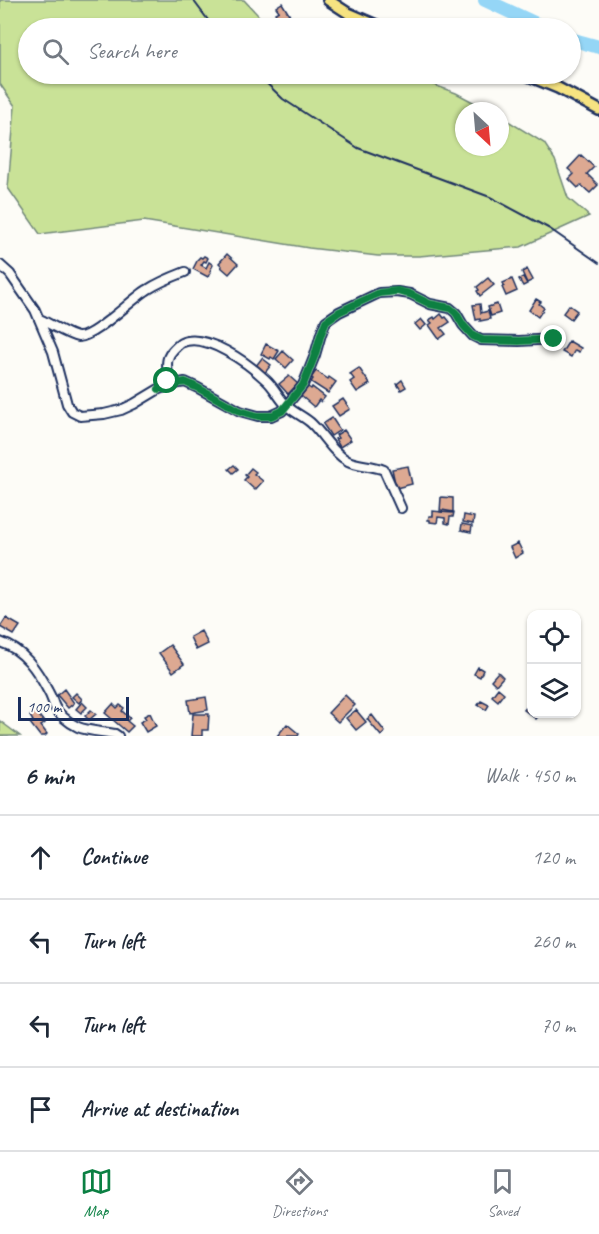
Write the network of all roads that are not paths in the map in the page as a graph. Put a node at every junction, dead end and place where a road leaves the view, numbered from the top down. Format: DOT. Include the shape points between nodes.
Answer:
graph roads {
  1 [pos="328,0"];
  2 [pos="359,18"];
  3 [pos="548,84"];
  4 [pos="599,110"];
  5 [pos="0,265"];
  6 [pos="185,272"];
  7 [pos="40,319"];
  8 [pos="554,339"];
  9 [pos="159,389"];
  10 [pos="286,406"];
  11 [pos="401,508"];
  12 [pos="0,642"];
  13 [pos="101,733"];
  14 [pos="118,736"];
  1 -- 2 [label="main road"];
  3 -- 4 [label="main road"];
  5 -- 7 [label="street"];
  6 -- 7 [label="street" via="146,291 85,335 77,337"];
  7 -- 9 [label="street" via="72,412 80,416 122,410"];
  8 -- 10 [label="street" via="482,340 473,336 450,308 397,291 379,293 326,321 303,385"];
  9 -- 10 [label="street" via="185,382 240,411 258,416 271,416"];
  9 -- 10 [label="street" via="167,381 169,354 180,344 200,340 252,368"];
  10 -- 11 [label="street" via="311,423 348,461 384,470"];
  12 -- 13 [label="street" via="25,656 63,716 79,727"];
  13 -- 14 [label="street"];
}
